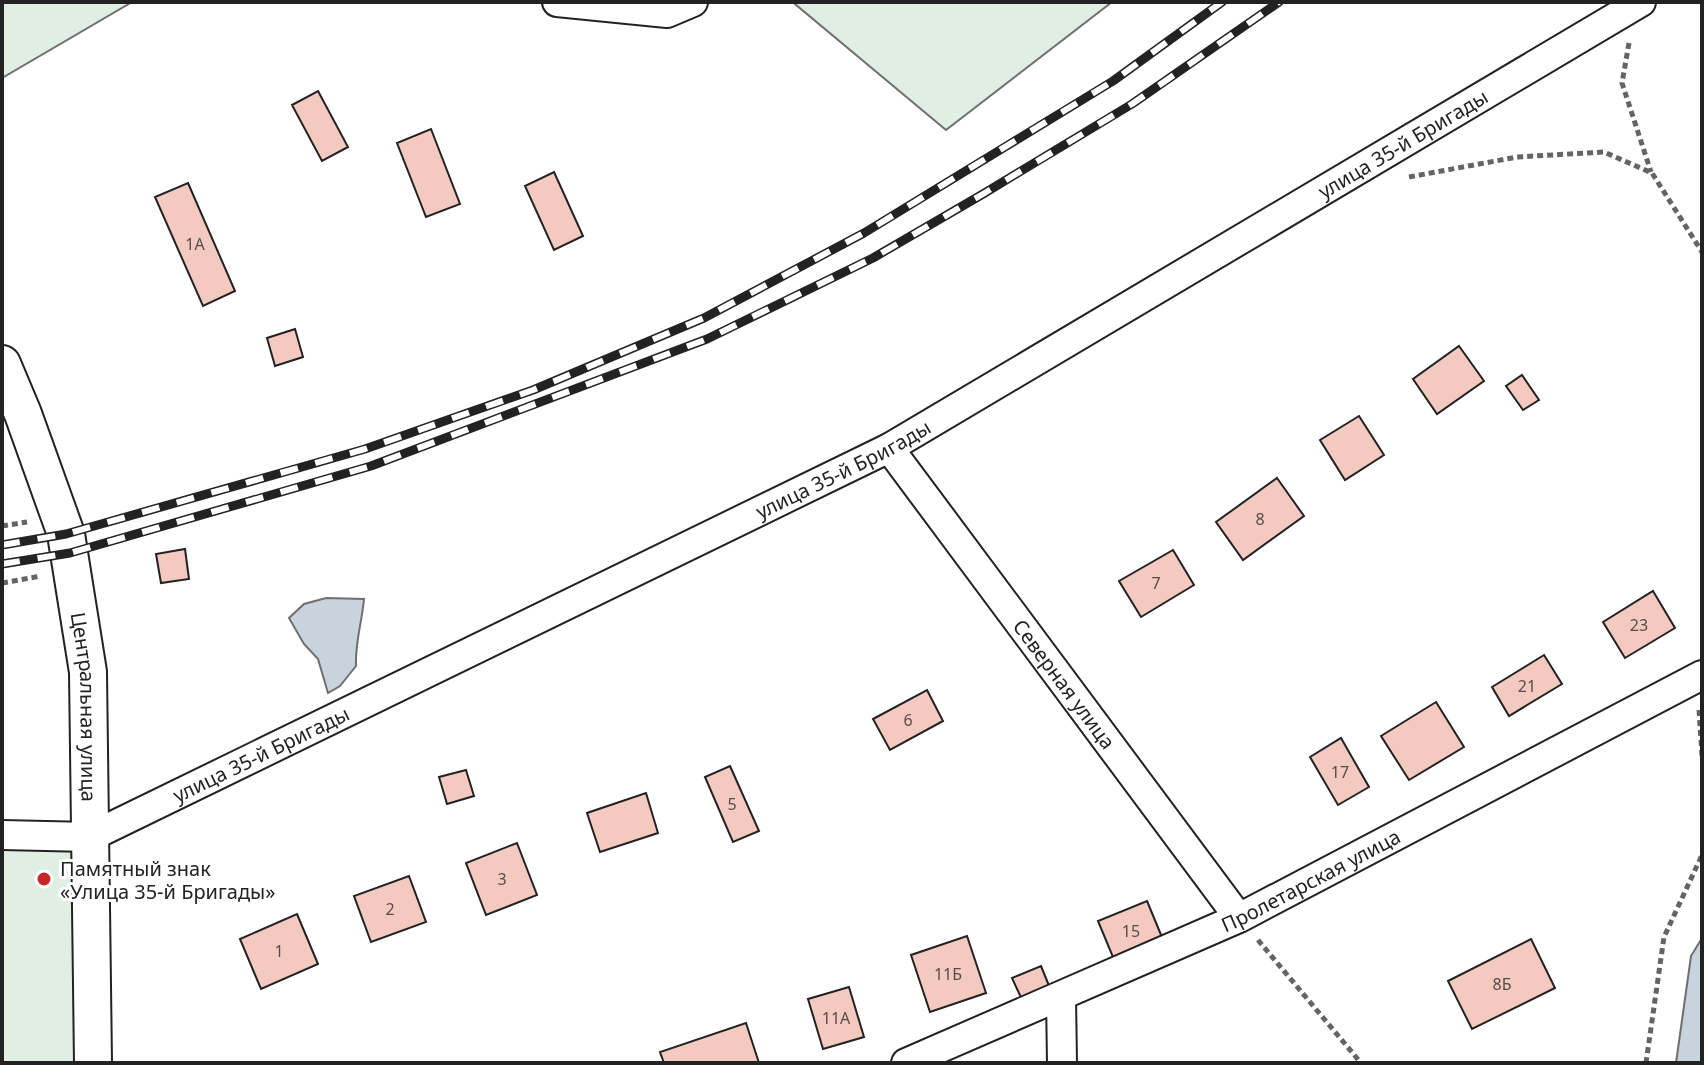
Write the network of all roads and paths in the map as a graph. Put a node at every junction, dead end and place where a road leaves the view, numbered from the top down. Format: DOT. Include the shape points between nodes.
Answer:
graph roads {
  1 [pos="557,2"];
  2 [pos="693,2"];
  3 [pos="1641,2"];
  4 [pos="1631,31"];
  5 [pos="1652,173"];
  6 [pos="1398,179"];
  7 [pos="1702,252"];
  8 [pos="2,364"];
  9 [pos="889,448"];
  10 [pos="1700,676"];
  11 [pos="1702,756"];
  12 [pos="2,835"];
  13 [pos="90,837"];
  14 [pos="1702,855"];
  15 [pos="1239,918"];
  16 [pos="1061,997"];
  17 [pos="93,1063"];
  18 [pos="906,1063"];
  19 [pos="1062,1063"];
  20 [pos="1361,1063"];
  21 [pos="1646,1063"];
  1 -- 2 [label="street" via="667,13"];
  3 -- 9 [label="street, улица 35-й Бригады"];
  4 -- 5 [label="path" via="1622,83"];
  5 -- 6 [label="path" via="1604,152 1517,157"];
  5 -- 7 [label="path"];
  8 -- 13 [label="street, Центральная улица" via="70,553 88,672"];
  9 -- 13 [label="street, улица 35-й Бригады"];
  9 -- 15 [label="street, Северная улица"];
  10 -- 11 [label="path"];
  10 -- 15 [label="street, Пролетарская улица"];
  12 -- 13 [label="street, улица 35-й Бригады"];
  13 -- 17 [label="street, Центральная улица"];
  14 -- 21 [label="path" via="1664,937"];
  15 -- 16 [label="street, Пролетарская улица"];
  15 -- 20 [label="path"];
  16 -- 18 [label="street, Пролетарская улица"];
  16 -- 19 [label="street"];
}
